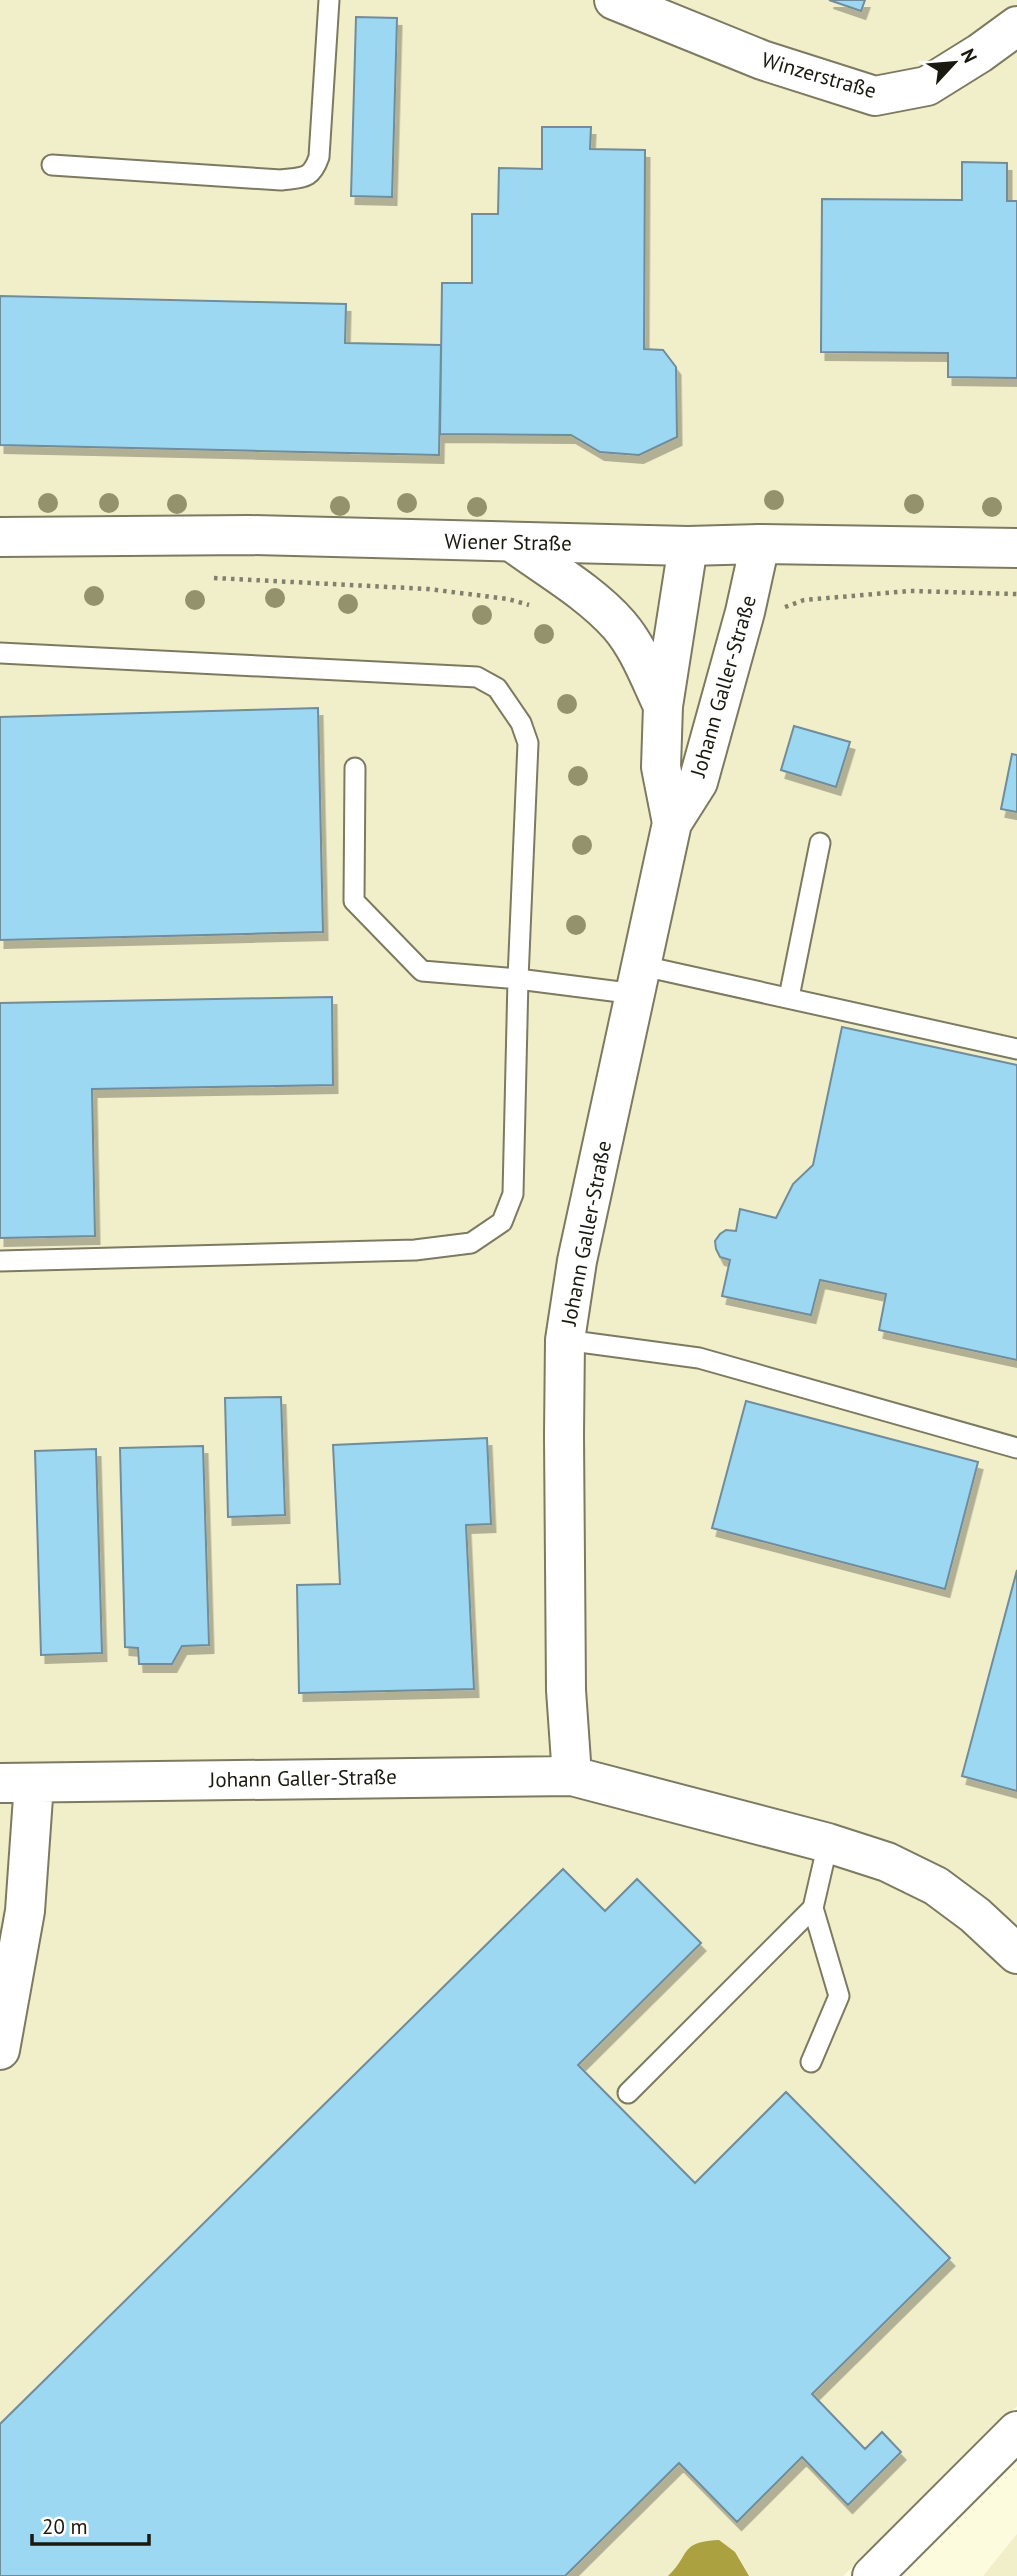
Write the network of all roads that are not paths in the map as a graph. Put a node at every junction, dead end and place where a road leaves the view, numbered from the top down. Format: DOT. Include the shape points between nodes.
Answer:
graph roads {
  1 [pos="330,0"];
  2 [pos="614,0"];
  3 [pos="1017,26"];
  4 [pos="52,164"];
  5 [pos="0,537"];
  6 [pos="512,542"];
  7 [pos="760,544"];
  8 [pos="688,546"];
  9 [pos="1017,548"];
  10 [pos="0,653"];
  11 [pos="663,706"];
  12 [pos="355,768"];
  13 [pos="672,823"];
  14 [pos="820,843"];
  15 [pos="518,979"];
  16 [pos="640,980"];
  17 [pos="789,998"];
  18 [pos="1017,1049"];
  19 [pos="0,1261"];
  20 [pos="565,1340"];
  21 [pos="1017,1448"];
  22 [pos="572,1776"];
  23 [pos="17,1783"];
  24 [pos="828,1843"];
  25 [pos="813,1908"];
  26 [pos="1017,1954"];
  27 [pos="0,2050"];
  28 [pos="811,2062"];
  29 [pos="628,2093"];
  30 [pos="1017,2431"];
  31 [pos="872,2576"];
  1 -- 4 [label="lane" via="319,157 306,177 281,180"];
  2 -- 3 [label="street, Winzerstraße" via="762,60 876,96 927,86"];
  5 -- 6 [label="street, Wiener Straße" via="250,535"];
  6 -- 8 [label="street, Wiener Straße"];
  6 -- 11 [label="street, Johann Galler-Straße" via="619,625"];
  7 -- 8 [label="street, Wiener Straße"];
  7 -- 9 [label="street, Wiener Straße"];
  7 -- 13 [label="street, Johann Galler-Straße" via="698,782"];
  8 -- 11 [label="street, Johann Galler-Straße"];
  10 -- 15 [label="lane" via="477,677 497,688 521,723 528,743"];
  11 -- 13 [label="street, Johann Galler-Straße" via="661,767"];
  12 -- 15 [label="lane" via="354,901 422,971"];
  13 -- 16 [label="street, Johann Galler-Straße"];
  14 -- 17 [label="lane"];
  15 -- 16 [label="lane"];
  15 -- 19 [label="lane" via="513,1194 502,1222 471,1243 415,1250"];
  16 -- 17 [label="lane"];
  16 -- 20 [label="street, Johann Galler-Straße" via="577,1261"];
  17 -- 18 [label="lane"];
  20 -- 21 [label="lane" via="699,1358"];
  20 -- 22 [label="street, Johann Galler-Straße" via="566,1690"];
  22 -- 23 [label="street, Johann Galler-Straße"];
  22 -- 24 [label="street, Johann Galler-Straße"];
  23 -- 27 [label="street, Johann Galler-Straße" via="25,1911"];
  24 -- 25 [label="lane"];
  24 -- 26 [label="street, Johann Galler-Straße" via="887,1862 936,1886"];
  25 -- 28 [label="lane" via="839,1996"];
  25 -- 29 [label="lane"];
  30 -- 31 [label="street"];
}
